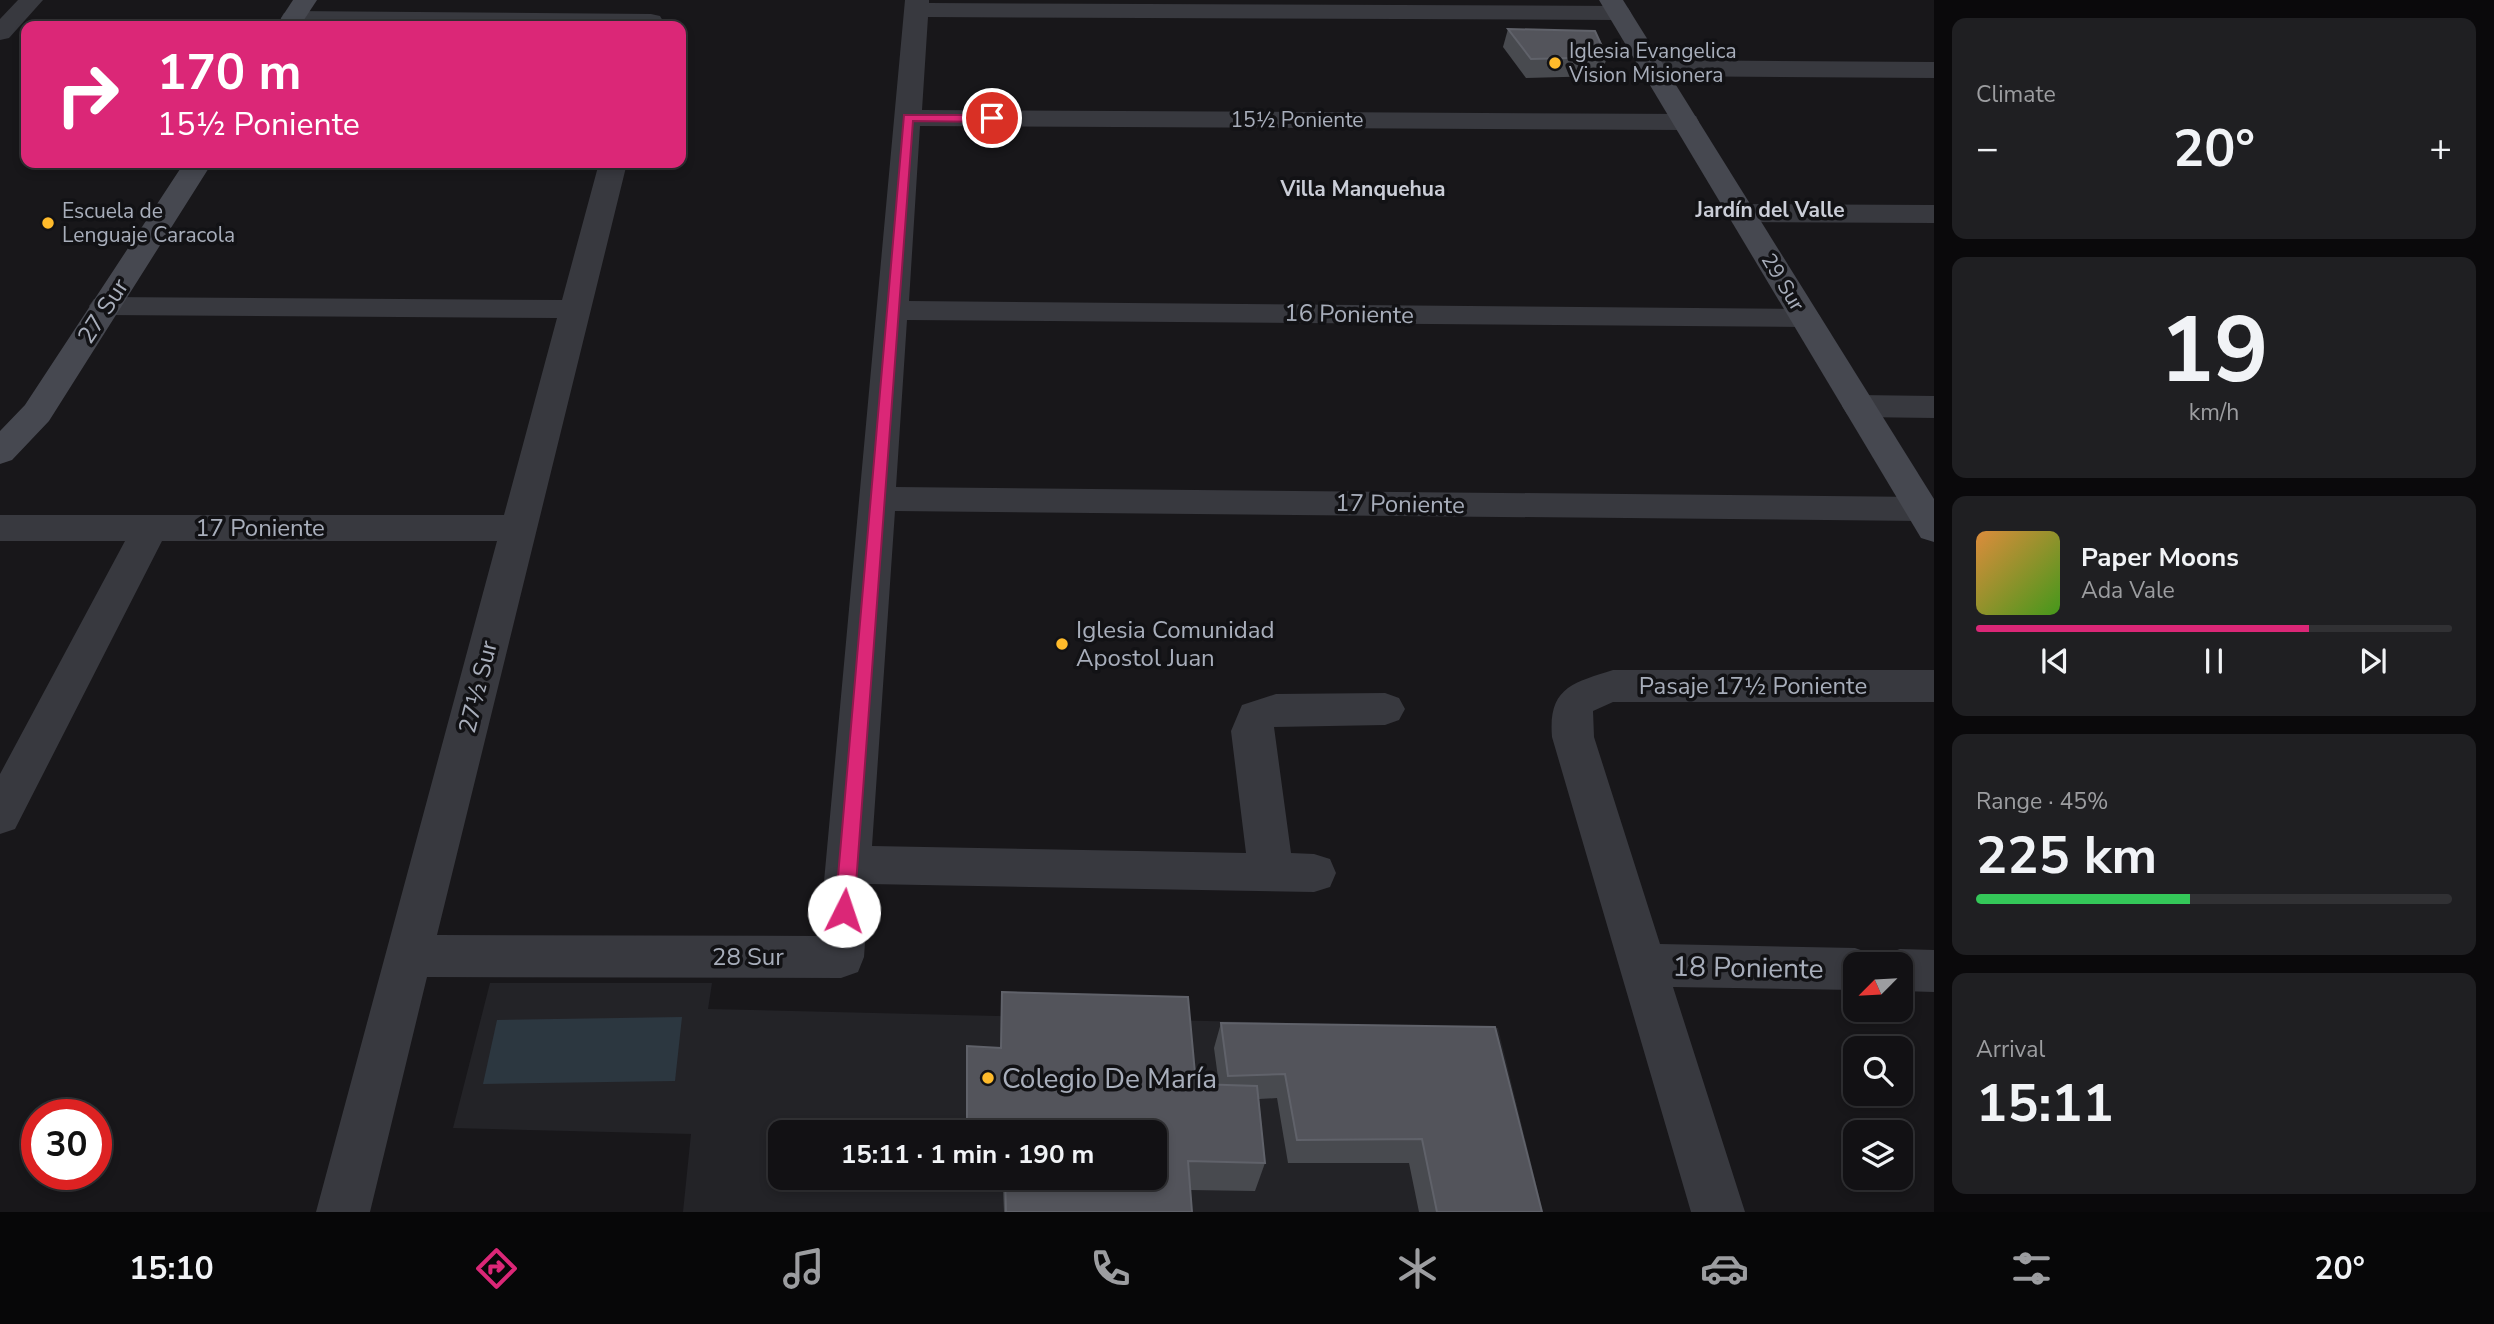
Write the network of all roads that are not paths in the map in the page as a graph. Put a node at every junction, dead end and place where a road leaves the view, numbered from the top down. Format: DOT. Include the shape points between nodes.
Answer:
graph roads {
  1 [pos="31,0"];
  2 [pos="917,5"];
  3 [pos="1615,6"];
  4 [pos="295,15"];
  5 [pos="652,16"];
  6 [pos="0,33"];
  7 [pos="1653,68"];
  8 [pos="1934,70"];
  9 [pos="908,118"];
  10 [pos="1686,122"];
  11 [pos="195,168"];
  12 [pos="613,168"];
  13 [pos="1741,213"];
  14 [pos="1934,214"];
  15 [pos="105,306"];
  16 [pos="576,309"];
  17 [pos="893,310"];
  18 [pos="1805,318"];
  19 [pos="1859,406"];
  20 [pos="1934,407"];
  21 [pos="0,452"];
  22 [pos="877,499"];
  23 [pos="1928,519"];
  24 [pos="0,528"];
  25 [pos="150,528"];
  26 [pos="519,528"];
  27 [pos="1934,686"];
  28 [pos="1385,709"];
  29 [pos="0,816"];
  30 [pos="848,865"];
  31 [pos="1271,872"];
  32 [pos="1314,873"];
  33 [pos="409,956"];
  34 [pos="1641,965"];
  35 [pos="1843,970"];
  36 [pos="1913,970"];
  37 [pos="1934,971"];
  38 [pos="343,1212"];
  39 [pos="1718,1212"];
  1 -- 6 [label="street"];
  2 -- 3 [label="street"];
  2 -- 9 [label="street, 28 Sur"];
  3 -- 7 [label="street, 29 Sur"];
  4 -- 5 [label="street"];
  7 -- 8 [label="street"];
  7 -- 10 [label="street, 29 Sur"];
  9 -- 10 [label="street, 15½ Poniente"];
  9 -- 17 [label="street, 28 Sur"];
  10 -- 13 [label="street, 29 Sur"];
  11 -- 15 [label="street, 27 Sur"];
  12 -- 16 [label="street, 27½ Sur"];
  13 -- 14 [label="street"];
  13 -- 18 [label="street, 29 Sur"];
  15 -- 16 [label="street"];
  15 -- 21 [label="street, 27 Sur" via="37,413"];
  16 -- 26 [label="street, 27½ Sur"];
  17 -- 18 [label="street, 16 Poniente"];
  17 -- 22 [label="street, 28 Sur"];
  18 -- 19 [label="street, 29 Sur"];
  19 -- 20 [label="street"];
  19 -- 23 [label="street, 29 Sur"];
  22 -- 23 [label="street, 17 Poniente"];
  22 -- 30 [label="street, 28 Sur"];
  24 -- 25 [label="street, 17 Poniente"];
  25 -- 26 [label="street, 17 Poniente"];
  25 -- 29 [label="street"];
  26 -- 33 [label="street, 27½ Sur"];
  27 -- 34 [label="street, Pasaje 17½ Poniente" via="1613,685 1576,702 1571,717 1573,737"];
  28 -- 31 [label="street" via="1276,710 1257,716 1252,731"];
  30 -- 31 [label="street"];
  30 -- 33 [label="street, 28 Sur" via="841,957"];
  31 -- 32 [label="street"];
  33 -- 38 [label="street, 27½ Sur"];
  34 -- 35 [label="street, 18 Poniente"];
  34 -- 39 [label="street"];
  36 -- 37 [label="street"];
}
